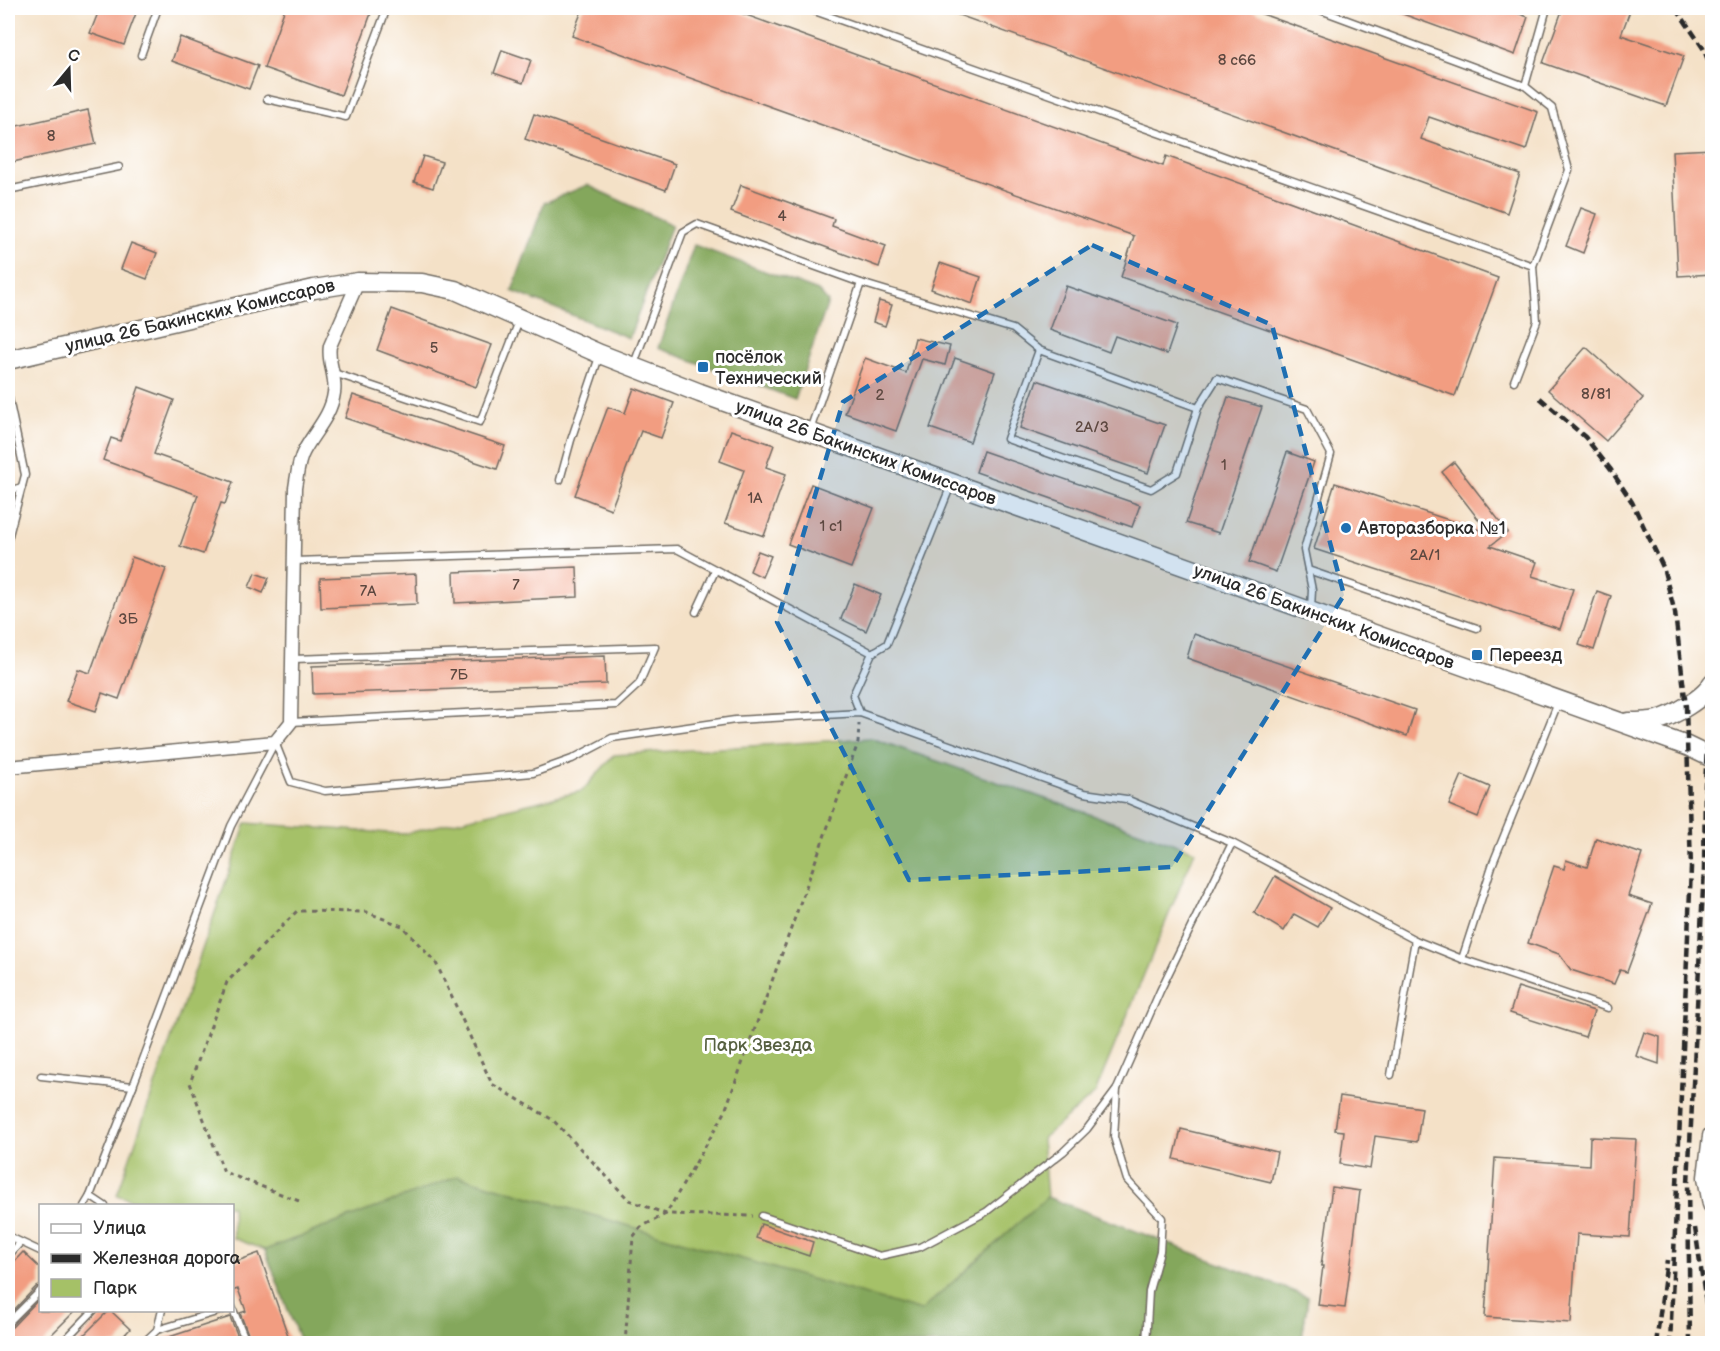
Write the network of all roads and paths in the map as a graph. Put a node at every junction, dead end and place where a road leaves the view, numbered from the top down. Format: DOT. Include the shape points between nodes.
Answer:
graph roads {
  1 [pos="158,8"];
  2 [pos="387,8"];
  3 [pos="806,8"];
  4 [pos="1315,8"];
  5 [pos="1547,8"];
  6 [pos="141,55"];
  7 [pos="1525,86"];
  8 [pos="267,99"];
  9 [pos="119,167"];
  10 [pos="8,190"];
  11 [pos="1533,266"];
  12 [pos="358,282"];
  13 [pos="861,283"];
  14 [pos="519,319"];
  15 [pos="1039,350"];
  16 [pos="600,354"];
  17 [pos="8,360"];
  18 [pos="633,368"];
  19 [pos="333,373"];
  20 [pos="1514,381"];
  21 [pos="8,394"];
  22 [pos="1198,408"];
  23 [pos="809,432"];
  24 [pos="560,480"];
  25 [pos="951,484"];
  26 [pos="22,487"];
  27 [pos="8,491"];
  28 [pos="8,539"];
  29 [pos="292,561"];
  30 [pos="1308,570"];
  31 [pos="715,571"];
  32 [pos="696,612"];
  33 [pos="1311,613"];
  34 [pos="1478,628"];
  35 [pos="872,653"];
  36 [pos="293,659"];
  37 [pos="1713,683"];
  38 [pos="1559,701"];
  39 [pos="860,713"];
  40 [pos="291,722"];
  41 [pos="1620,723"];
  42 [pos="275,742"];
  43 [pos="1713,758"];
  44 [pos="8,767"];
  45 [pos="1232,843"];
  46 [pos="1415,940"];
  47 [pos="1462,959"];
  48 [pos="1608,1008"];
  49 [pos="1391,1075"];
  50 [pos="41,1076"];
  51 [pos="133,1086"];
  52 [pos="1117,1089"];
  53 [pos="1713,1136"];
  54 [pos="90,1196"];
  55 [pos="299,1201"];
  56 [pos="85,1204"];
  57 [pos="102,1204"];
  58 [pos="1713,1204"];
  59 [pos="666,1214"];
  60 [pos="762,1216"];
  61 [pos="8,1236"];
  62 [pos="20,1243"];
  63 [pos="39,1251"];
  64 [pos="8,1256"];
  65 [pos="39,1291"];
  66 [pos="93,1312"];
  67 [pos="162,1312"];
  68 [pos="220,1312"];
  69 [pos="234,1312"];
  70 [pos="8,1323"];
  71 [pos="157,1330"];
  72 [pos="61,1344"];
  73 [pos="142,1344"];
  74 [pos="248,1344"];
  75 [pos="625,1344"];
  76 [pos="1146,1344"];
  1 -- 6 [label="lane"];
  2 -- 8 [label="lane" via="346,117"];
  3 -- 11 [label="lane"];
  4 -- 7 [label="lane"];
  5 -- 7 [label="lane"];
  7 -- 11 [label="lane" via="1552,108 1569,170"];
  9 -- 10 [label="lane"];
  11 -- 20 [label="lane" via="1537,321"];
  12 -- 14 [label="main road, улица 26 Бакинских Комиссаров" via="422,283 455,290"];
  12 -- 17 [label="main road, улица 26 Бакинских Комиссаров"];
  12 -- 19 [label="street" via="330,346 328,357"];
  13 -- 15 [label="lane" via="1013,329"];
  13 -- 18 [label="lane" via="697,224 683,232"];
  13 -- 23 [label="lane"];
  14 -- 16 [label="main road, улица 26 Бакинских Комиссаров"];
  14 -- 19 [label="lane" via="480,422"];
  15 -- 22 [label="lane"];
  15 -- 22 [label="lane" via="1007,439 1151,489 1177,473"];
  16 -- 18 [label="main road, улица 26 Бакинских Комиссаров"];
  16 -- 24 [label="lane"];
  18 -- 23 [label="main road, улица 26 Бакинских Комиссаров"];
  19 -- 29 [label="street" via="335,393 328,414 302,454 295,488"];
  21 -- 26 [label="lane" via="25,476"];
  22 -- 30 [label="lane" via="1217,378 1307,409 1331,454 1304,550"];
  23 -- 25 [label="main road, улица 26 Бакинских Комиссаров"];
  25 -- 33 [label="main road, улица 26 Бакинских Комиссаров"];
  25 -- 35 [label="lane" via="887,644"];
  26 -- 27 [label="lane"];
  26 -- 28 [label="lane"];
  29 -- 31 [label="lane" via="677,549"];
  29 -- 36 [label="street"];
  30 -- 33 [label="lane"];
  30 -- 34 [label="lane"];
  31 -- 32 [label="lane"];
  31 -- 35 [label="lane"];
  33 -- 38 [label="main road, улица 26 Бакинских Комиссаров"];
  35 -- 39 [label="lane" via="853,695"];
  36 -- 40 [label="street"];
  36 -- 40 [label="lane" via="655,647 639,684 616,705"];
  37 -- 41 [label="main road" via="1686,707 1659,720"];
  38 -- 41 [label="main road, улица 26 Бакинских Комиссаров"];
  38 -- 47 [label="lane" via="1493,863"];
  39 -- 42 [label="lane" via="735,720 612,738 533,773 326,791 291,782"];
  39 -- 45 [label="lane" via="1084,793 1126,799"];
  39 -- 59 [label="path" via="858,743 724,1114"];
  40 -- 42 [label="street"];
  41 -- 43 [label="main road, улица 26 Бакинских Комиссаров"];
  42 -- 44 [label="street"];
  42 -- 51 [label="lane" via="231,826"];
  45 -- 46 [label="lane"];
  45 -- 52 [label="lane"];
  46 -- 47 [label="lane"];
  46 -- 49 [label="lane"];
  47 -- 48 [label="lane"];
  50 -- 51 [label="lane"];
  51 -- 54 [label="lane"];
  52 -- 60 [label="lane" via="1087,1129 1063,1152 986,1212 920,1247 880,1256"];
  52 -- 76 [label="lane" via="1114,1137 1127,1180 1162,1218 1160,1251 1149,1291"];
  53 -- 58 [label="main road" via="1707,1177"];
  54 -- 56 [label="lane"];
  54 -- 57 [label="lane"];
  55 -- 59 [label="path" via="224,1172 190,1083 227,982 297,911 366,912 402,926 436,963 492,1084 553,1120 629,1200"];
  59 -- 60 [label="path"];
  59 -- 75 [label="path" via="641,1227 633,1238"];
  61 -- 62 [label="lane"];
  62 -- 63 [label="lane"];
  62 -- 64 [label="lane"];
  65 -- 70 [label="lane"];
  66 -- 72 [label="lane"];
  67 -- 71 [label="lane"];
  68 -- 71 [label="lane"];
  69 -- 74 [label="lane"];
  71 -- 73 [label="lane"];
}
